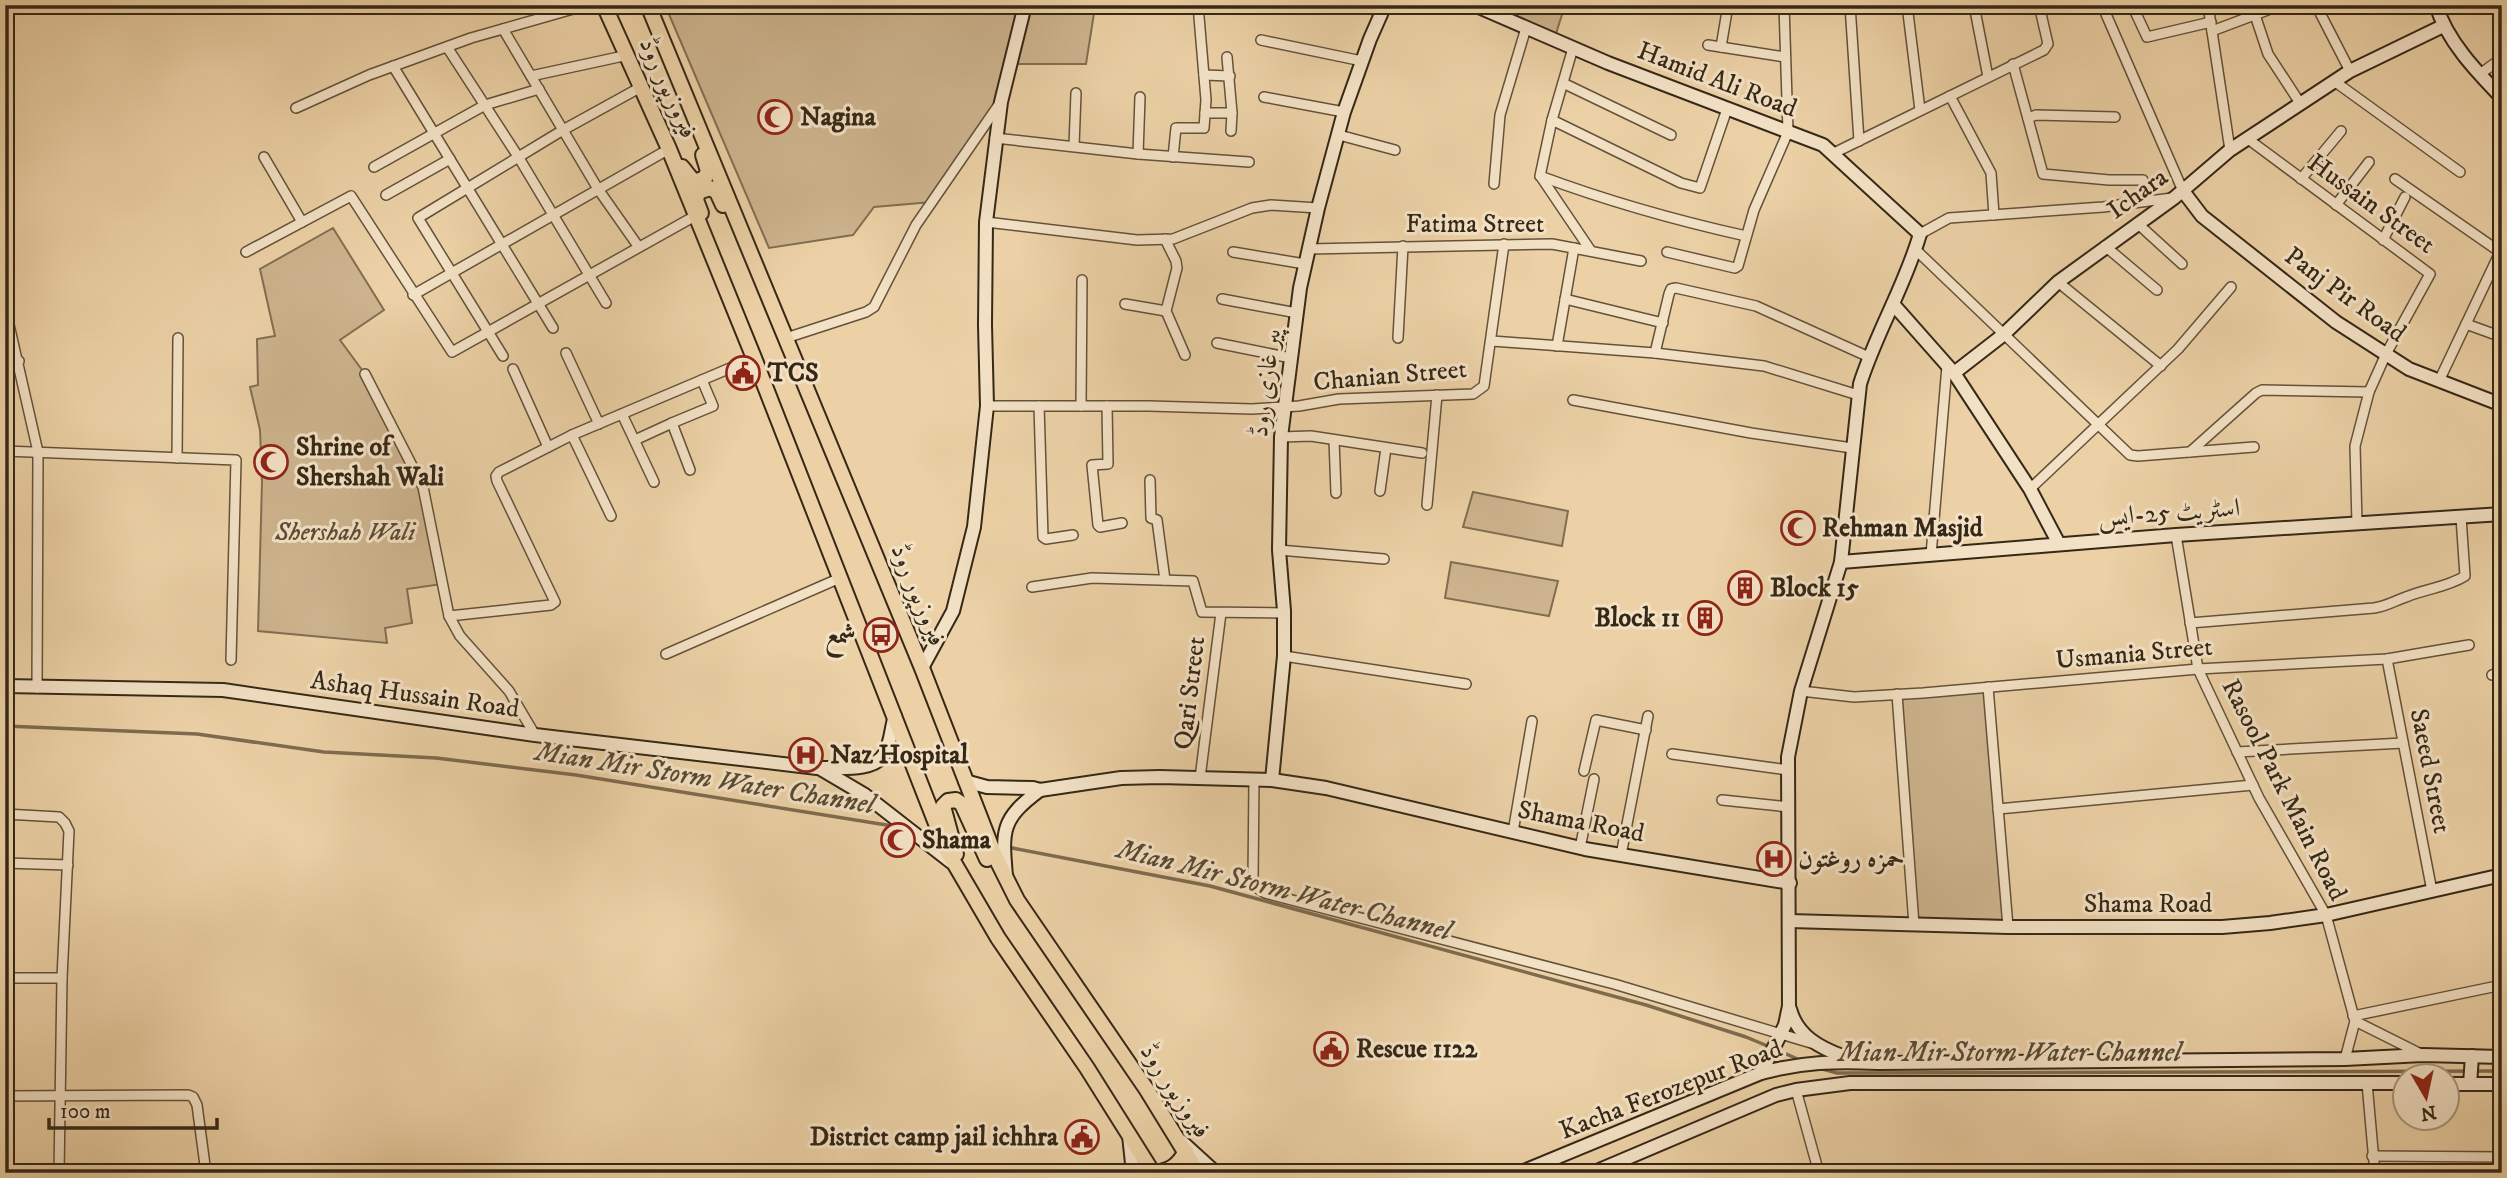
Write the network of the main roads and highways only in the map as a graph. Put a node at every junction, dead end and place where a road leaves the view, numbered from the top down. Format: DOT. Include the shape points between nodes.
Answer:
graph roads {
  1 [pos="604,5"];
  2 [pos="648,5"];
  3 [pos="668,52"];
  4 [pos="628,55"];
  5 [pos="786,338"];
  6 [pos="754,358"];
  7 [pos="966,886"];
  8 [pos="1017,901"];
  9 [pos="1182,1145"];
  10 [pos="1153,1173"];
  11 [pos="1198,1173"];
  1 -- 4 [label="main road, فیروزپور روڈ"];
  2 -- 3 [label="main road, فیروزپور روڈ"];
  3 -- 4 [label="main road" via="669,77 707,164 705,178 694,182 684,172 646,84"];
  3 -- 5 [label="main road, فیروزپور روڈ"];
  4 -- 6 [label="main road, فیروزپور روڈ"];
  5 -- 6 [label="main road" via="769,317 717,192 710,188 698,192 696,200 747,326"];
  5 -- 8 [label="main road, فیروزپور روڈ"];
  6 -- 7 [label="main road, فیروزپور روڈ" via="895,716 941,849"];
  7 -- 8 [label="main road" via="943,812 948,801 962,804 988,862"];
  7 -- 10 [label="main road, فیروزپور روڈ"];
  8 -- 9 [label="main road, فیروزپور روڈ"];
  9 -- 10 [label="main road" via="1175,1166"];
  9 -- 11 [label="main road, فیروزپور روڈ"];
}
